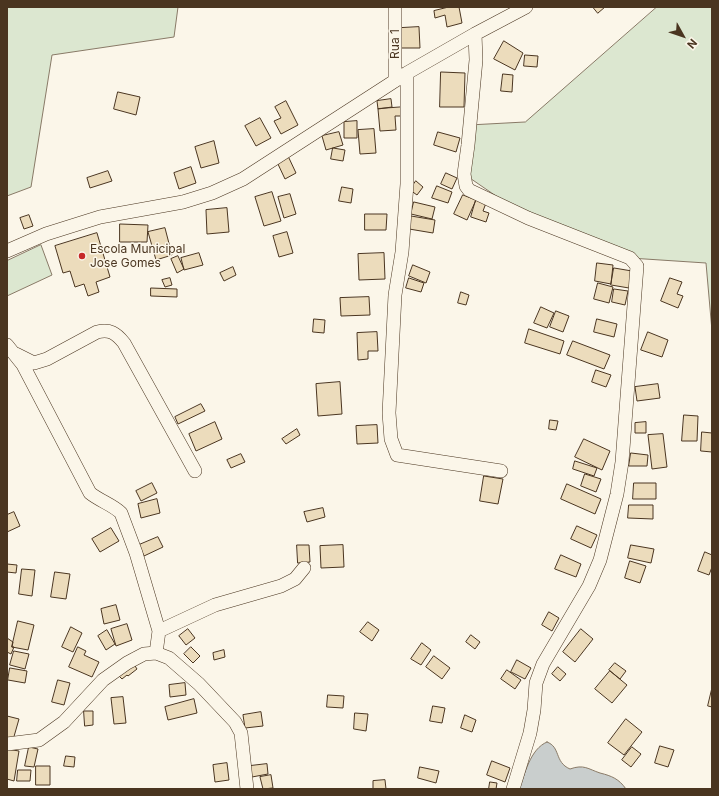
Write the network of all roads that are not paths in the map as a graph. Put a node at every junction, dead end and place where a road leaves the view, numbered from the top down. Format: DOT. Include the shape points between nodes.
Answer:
graph roads {
  1 [pos="396,7"];
  2 [pos="526,7"];
  3 [pos="476,34"];
  4 [pos="407,73"];
  5 [pos="395,80"];
  6 [pos="7,251"];
  7 [pos="11,349"];
  8 [pos="195,471"];
  9 [pos="501,471"];
  10 [pos="304,568"];
  11 [pos="159,631"];
  12 [pos="156,653"];
  13 [pos="7,744"];
  14 [pos="247,789"];
  15 [pos="513,789"];
  1 -- 5 [label="street, Rua 1"];
  2 -- 3 [label="street"];
  3 -- 4 [label="street"];
  3 -- 15 [label="street" via="476,60 464,174 466,186 469,190 528,218 630,258 637,266 622,462 617,494 600,560 589,586 538,677 530,734"];
  4 -- 5 [label="street"];
  4 -- 9 [label="street" via="407,184 391,352 391,439 397,455"];
  5 -- 6 [label="street" via="243,179 212,193 183,202 100,217 46,234"];
  7 -- 8 [label="street" via="34,363 47,359 97,332 104,330 118,335"];
  7 -- 11 [label="street" via="23,365 90,493 121,513 136,553"];
  10 -- 11 [label="street" via="295,579 281,586 215,605"];
  11 -- 12 [label="street"];
  12 -- 13 [label="street" via="144,654 108,676 64,722 39,740"];
  12 -- 14 [label="street" via="169,658 199,684 234,722 241,733"];
}
